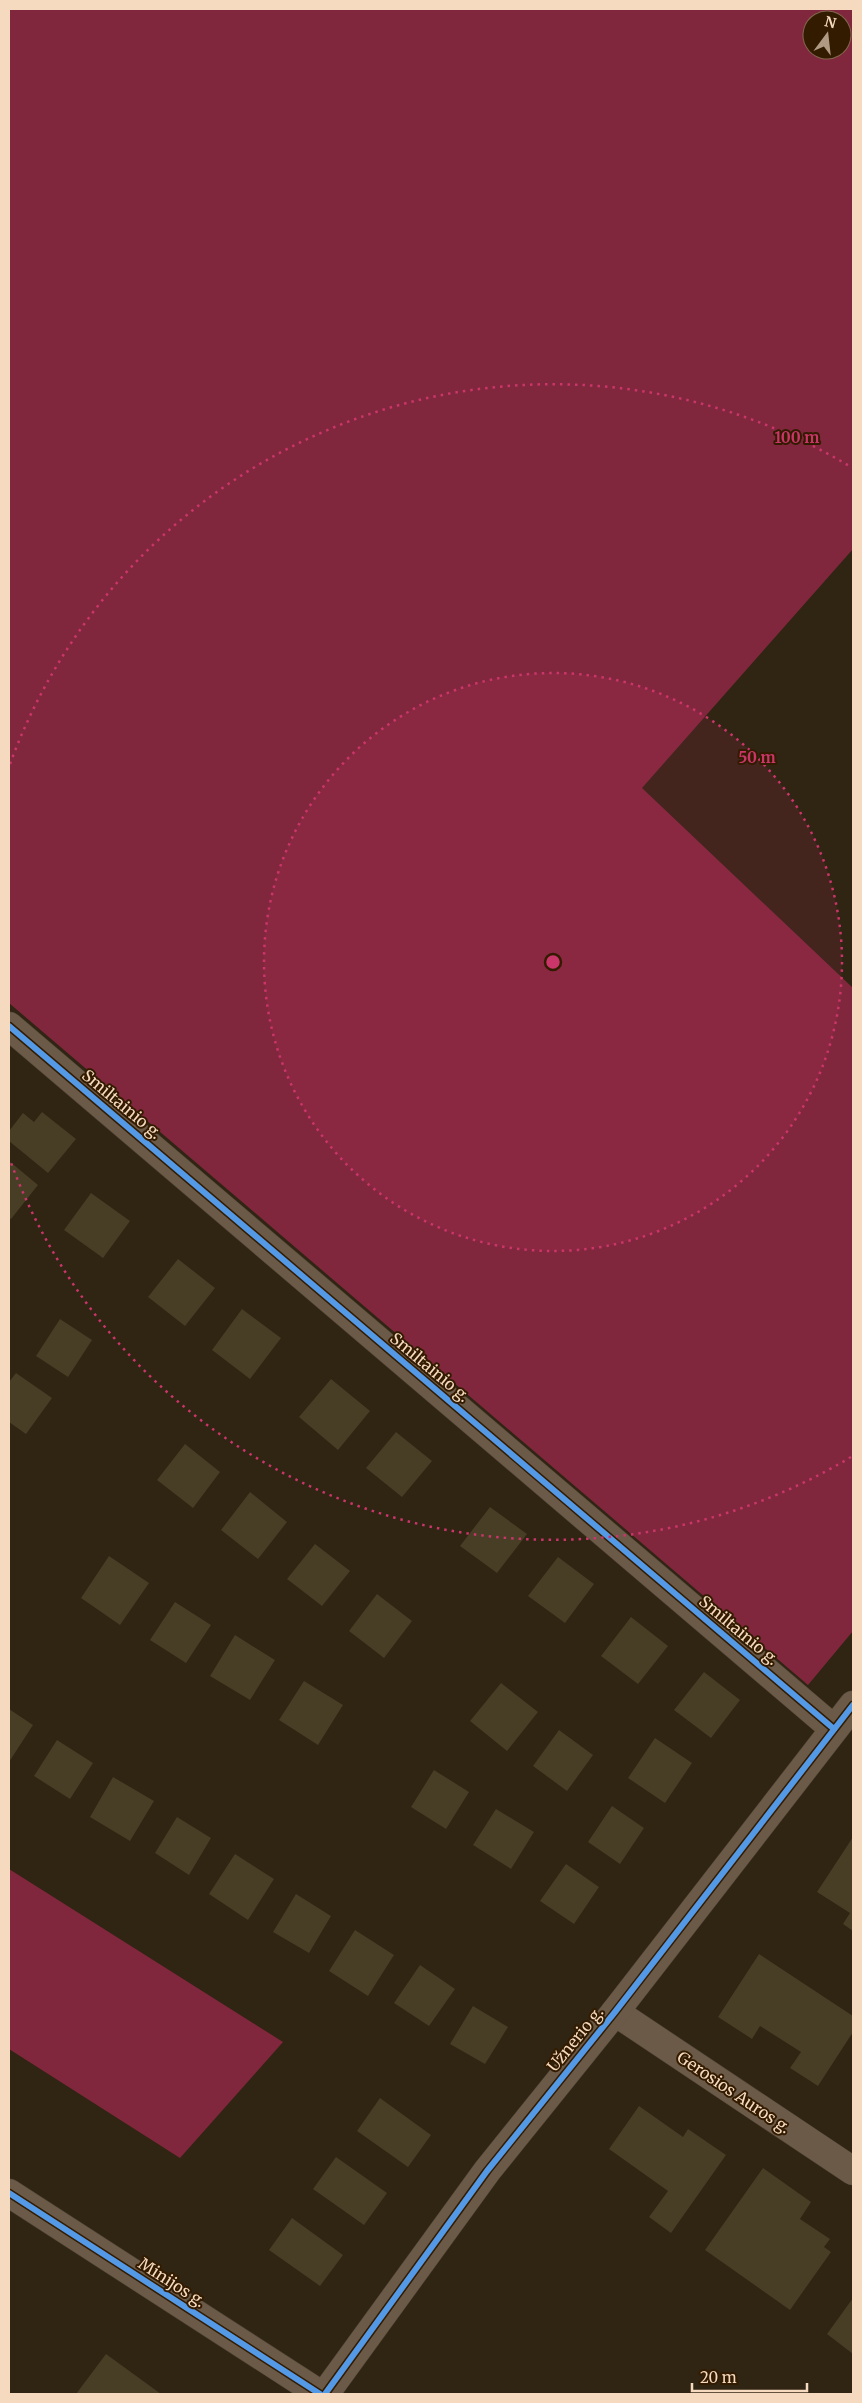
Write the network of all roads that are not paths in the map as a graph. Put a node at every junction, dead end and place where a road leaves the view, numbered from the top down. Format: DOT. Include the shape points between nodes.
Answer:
graph roads {
  1 [pos="9,1026"];
  2 [pos="853,1705"];
  3 [pos="834,1729"];
  4 [pos="615,2012"];
  5 [pos="853,2171"];
  6 [pos="9,2192"];
  7 [pos="320,2394"];
  8 [pos="325,2394"];
  1 -- 3 [label="street, Smiltainio g."];
  2 -- 3 [label="street, Užnerio g."];
  3 -- 4 [label="street, Užnerio g."];
  4 -- 5 [label="street, Gerosios Auros g."];
  4 -- 8 [label="street, Užnerio g." via="487,2171"];
  6 -- 7 [label="street, Minijos g."];
}
